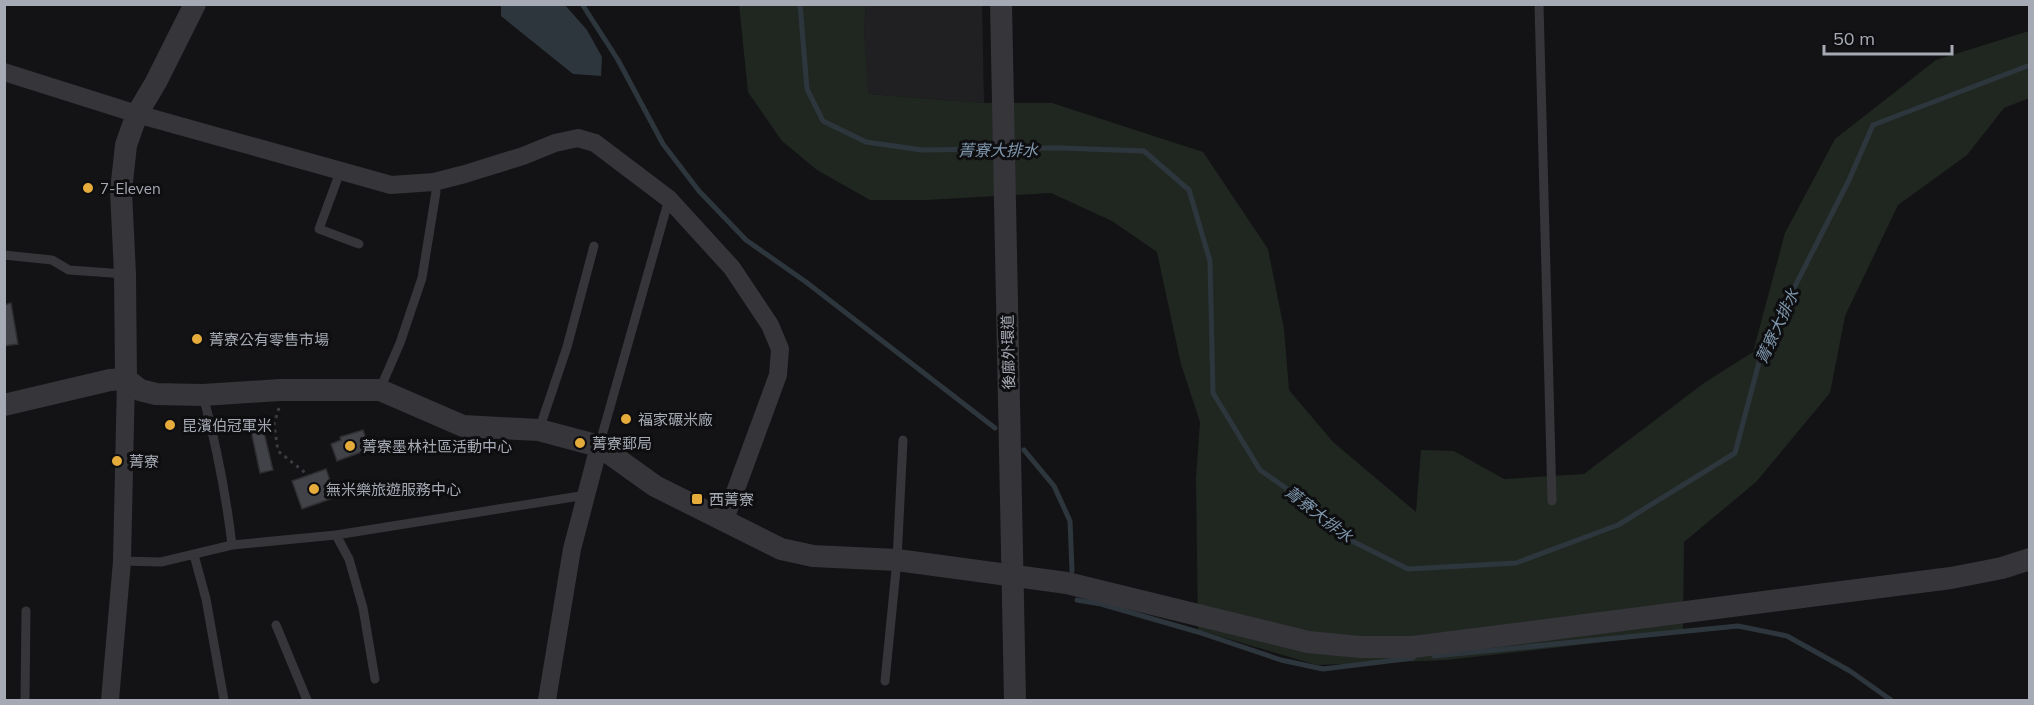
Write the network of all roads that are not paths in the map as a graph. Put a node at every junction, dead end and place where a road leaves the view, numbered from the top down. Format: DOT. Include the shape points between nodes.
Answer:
graph roads {
  1 [pos="195,4"];
  2 [pos="1001,4"];
  3 [pos="1539,4"];
  4 [pos="4,72"];
  5 [pos="137,114"];
  6 [pos="340,172"];
  7 [pos="434,182"];
  8 [pos="669,199"];
  9 [pos="359,244"];
  10 [pos="594,246"];
  11 [pos="4,255"];
  12 [pos="125,274"];
  13 [pos="126,379"];
  14 [pos="380,390"];
  15 [pos="203,395"];
  16 [pos="4,405"];
  17 [pos="539,430"];
  18 [pos="903,440"];
  19 [pos="598,446"];
  20 [pos="586,495"];
  21 [pos="1552,501"];
  22 [pos="724,522"];
  23 [pos="336,535"];
  24 [pos="231,545"];
  25 [pos="194,555"];
  26 [pos="2030,559"];
  27 [pos="897,560"];
  28 [pos="122,561"];
  29 [pos="1012,574"];
  30 [pos="26,611"];
  31 [pos="276,625"];
  32 [pos="375,679"];
  33 [pos="885,681"];
  34 [pos="25,700"];
  35 [pos="110,700"];
  36 [pos="224,700"];
  37 [pos="307,700"];
  38 [pos="547,700"];
  39 [pos="1015,700"];
  1 -- 5 [label="street"];
  2 -- 29 [label="street, 後廍外環道"];
  3 -- 21 [label="lane"];
  4 -- 5 [label="street"];
  5 -- 6 [label="street"];
  5 -- 12 [label="street" via="126,145 121,191"];
  6 -- 7 [label="street" via="391,185"];
  6 -- 9 [label="lane" via="319,229"];
  7 -- 8 [label="street" via="578,138 596,143"];
  7 -- 14 [label="lane" via="436,192 422,278"];
  8 -- 19 [label="lane"];
  8 -- 22 [label="street" via="732,268 771,325 780,350 778,375"];
  10 -- 17 [label="lane" via="567,347"];
  11 -- 12 [label="lane" via="52,260 69,270"];
  12 -- 13 [label="street"];
  13 -- 15 [label="street" via="140,390 156,394"];
  13 -- 16 [label="street"];
  13 -- 28 [label="street"];
  14 -- 15 [label="street"];
  14 -- 17 [label="street" via="463,426"];
  15 -- 24 [label="lane" via="227,501"];
  17 -- 19 [label="street"];
  18 -- 27 [label="lane"];
  19 -- 20 [label="street"];
  19 -- 22 [label="street" via="655,486"];
  20 -- 23 [label="lane"];
  20 -- 38 [label="street" via="568,568"];
  22 -- 27 [label="street" via="781,549 813,556"];
  23 -- 24 [label="lane"];
  23 -- 32 [label="lane" via="349,558 363,608"];
  24 -- 25 [label="lane"];
  25 -- 28 [label="lane" via="161,562"];
  25 -- 36 [label="lane"];
  26 -- 29 [label="street" via="1951,578 1413,647 1360,648 1308,642 1067,583"];
  27 -- 29 [label="street"];
  27 -- 33 [label="lane"];
  28 -- 35 [label="street"];
  29 -- 39 [label="street, 後廍外環道"];
  30 -- 34 [label="lane"];
  31 -- 37 [label="lane"];
}
